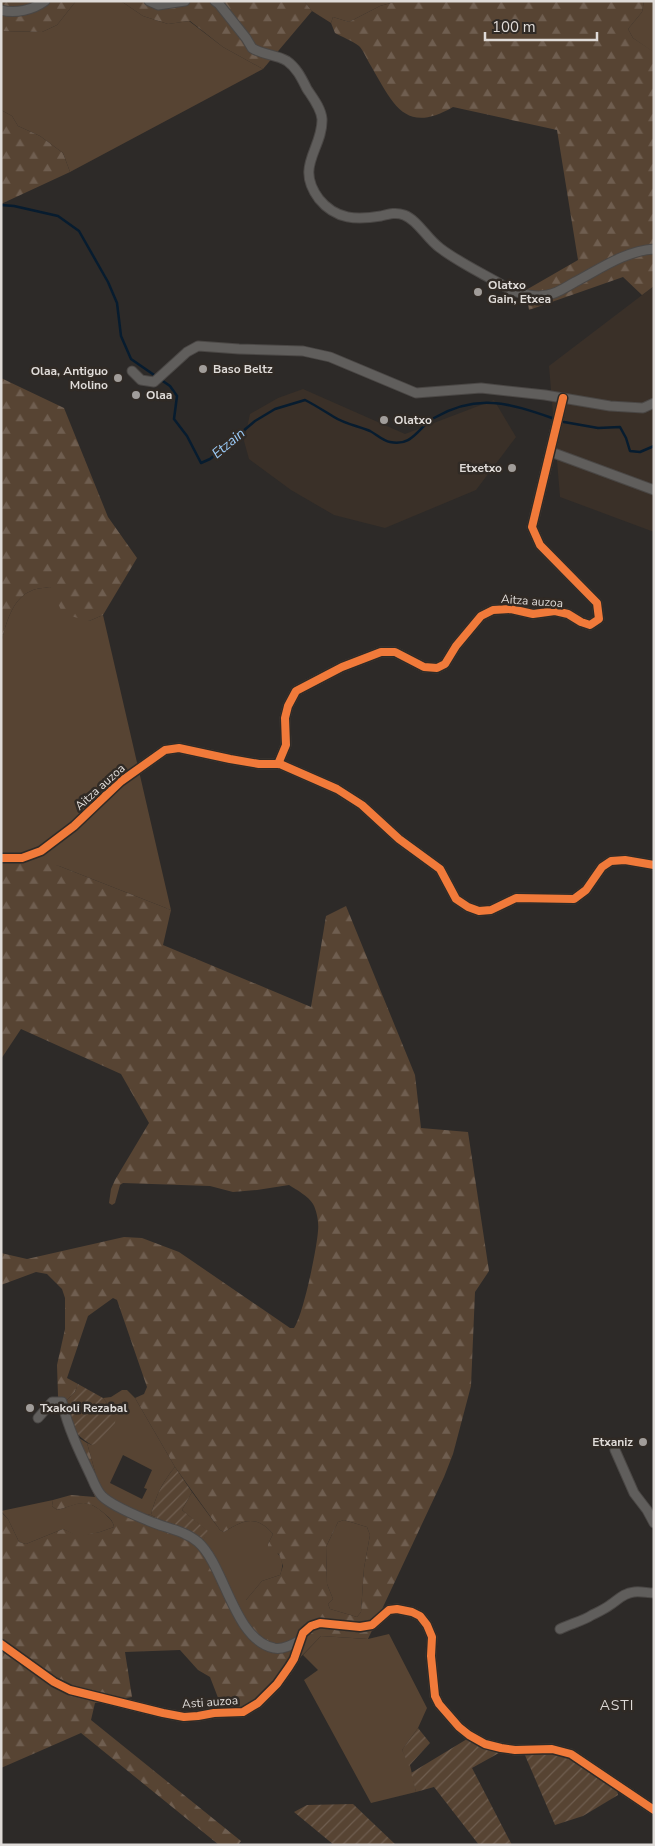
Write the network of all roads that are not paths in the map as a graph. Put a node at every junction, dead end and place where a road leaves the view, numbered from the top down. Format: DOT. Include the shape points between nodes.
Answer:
graph roads {
  1 [pos="44,1"];
  2 [pos="148,1"];
  3 [pos="185,1"];
  4 [pos="215,1"];
  5 [pos="1,10"];
  6 [pos="654,249"];
  7 [pos="132,371"];
  8 [pos="563,398"];
  9 [pos="654,403"];
  10 [pos="551,452"];
  11 [pos="654,490"];
  12 [pos="278,764"];
  13 [pos="1,858"];
  14 [pos="654,865"];
  15 [pos="38,1418"];
  16 [pos="615,1450"];
  17 [pos="654,1523"];
  18 [pos="654,1593"];
  19 [pos="560,1629"];
  20 [pos="299,1642"];
  21 [pos="1,1644"];
  22 [pos="654,1810"];
  1 -- 5 [label="street" via="23,11"];
  2 -- 3 [label="street" via="158,4"];
  4 -- 6 [label="street" via="252,48 287,61 296,70 320,110 320,133 309,172 319,198 339,215 365,219 403,214 440,249 509,289 533,296 560,291 614,261"];
  7 -- 8 [label="street" via="141,380 155,382 198,346 303,352 330,357 416,393 481,388"];
  8 -- 9 [label="street" via="643,408"];
  8 -- 10 [label="street, Aitza auzoa"];
  10 -- 11 [label="street"];
  10 -- 12 [label="street, Aitza auzoa" via="532,526 540,545 597,603 599,618 590,625 554,611 533,614 511,609 493,610 481,616 445,664 437,668 424,666 395,652 382,652 342,667 296,692 288,706 286,745"];
  12 -- 13 [label="street, Aitza auzoa" via="179,748 165,750 120,782 74,826 41,851 22,858"];
  12 -- 14 [label="street, Aitza auzoa" via="337,789 362,805 398,839 440,869 456,898 479,911 491,910 516,898 574,899 611,861"];
  15 -- 20 [label="street" via="52,1402 62,1402 77,1448 100,1495 197,1542 212,1559 232,1604 260,1641 274,1648"];
  16 -- 17 [label="street" via="634,1493"];
  18 -- 19 [label="street" via="625,1595 590,1617"];
  20 -- 21 [label="street, Asti auzoa" via="289,1667 258,1703 243,1712 184,1717 70,1690"];
  20 -- 22 [label="street, Asti auzoa" via="303,1633 320,1623 366,1626 389,1610 412,1612 420,1616 432,1637 436,1696 458,1727 485,1744 501,1748 552,1749 571,1754"];
}
